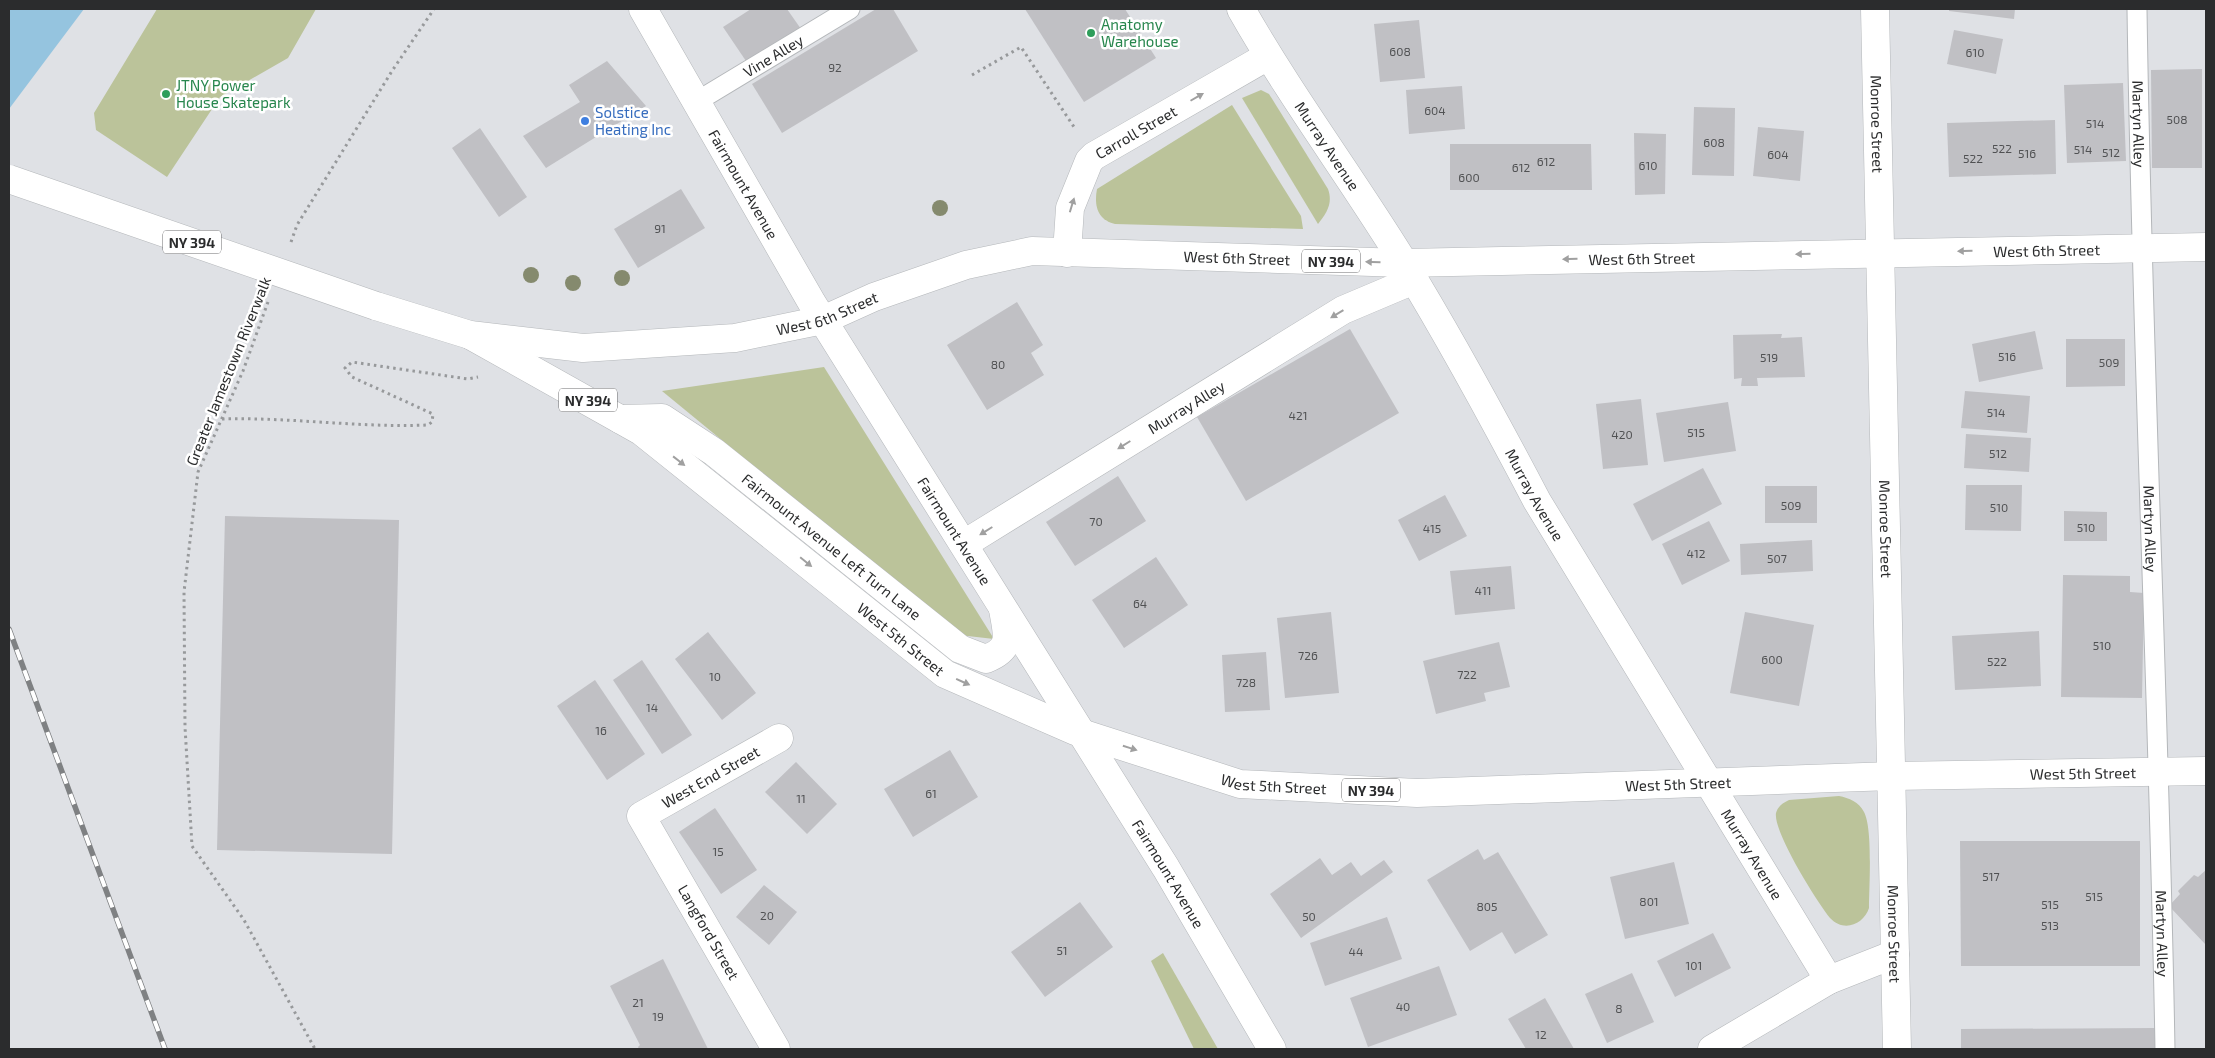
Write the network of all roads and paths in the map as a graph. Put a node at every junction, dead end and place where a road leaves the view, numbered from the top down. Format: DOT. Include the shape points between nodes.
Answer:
graph roads {
  1 [pos="434,9"];
  2 [pos="643,9"];
  3 [pos="850,9"];
  4 [pos="1241,9"];
  5 [pos="1875,9"];
  6 [pos="2137,9"];
  7 [pos="1268,56"];
  8 [pos="972,75"];
  9 [pos="696,102"];
  10 [pos="1094,156"];
  11 [pos="9,179"];
  12 [pos="2206,247"];
  13 [pos="2140,249"];
  14 [pos="288,250"];
  15 [pos="1880,252"];
  16 [pos="1067,253"];
  17 [pos="1409,272"];
  18 [pos="269,301"];
  19 [pos="823,320"];
  20 [pos="470,334"];
  21 [pos="483,376"];
  22 [pos="222,419"];
  23 [pos="620,419"];
  24 [pos="964,544"];
  25 [pos="1003,607"];
  26 [pos="1082,733"];
  27 [pos="779,738"];
  28 [pos="2206,771"];
  29 [pos="2160,772"];
  30 [pos="1892,776"];
  31 [pos="1707,782"];
  32 [pos="641,816"];
  33 [pos="1895,954"];
  34 [pos="1829,980"];
  35 [pos="315,1049"];
  36 [pos="776,1049"];
  37 [pos="1272,1049"];
  38 [pos="1712,1049"];
  39 [pos="1896,1049"];
  40 [pos="2165,1049"];
  1 -- 14 [label="path" via="297,225"];
  2 -- 9 [label="street, Fairmount Avenue"];
  3 -- 9 [label="lane, Vine Alley"];
  4 -- 7 [label="street, Murray Avenue"];
  5 -- 15 [label="street, Monroe Street"];
  6 -- 13 [label="lane, Martyn Alley"];
  10 -- 7 [label="street, Carroll Street, one-way"];
  7 -- 17 [label="street, Murray Avenue"];
  8 -- 10 [label="path" via="1020,47"];
  9 -- 19 [label="street, Fairmount Avenue"];
  16 -- 10 [label="street, Carroll Street, one-way" via="1070,208 1088,161"];
  11 -- 20 [label="street, West 6th Street / NY 394, bridge" via="376,306"];
  12 -- 13 [label="street, West 6th Street / NY 394"];
  13 -- 15 [label="street, West 6th Street / NY 394, one-way"];
  13 -- 29 [label="lane, Martyn Alley"];
  15 -- 17 [label="street, West 6th Street / NY 394, one-way"];
  15 -- 30 [label="street, Monroe Street"];
  17 -- 16 [label="street, West 6th Street / NY 394, one-way"];
  16 -- 19 [label="street, West 6th Street / NY 394" via="1032,252 966,265 874,297"];
  17 -- 24 [label="street, Murray Alley, one-way"];
  17 -- 31 [label="street, Murray Avenue" via="1499,427 1537,501"];
  18 -- 22 [label="path, Greater Jamestown Riverwalk"];
  19 -- 20 [label="street, West 6th Street / NY 394" via="735,338 592,347"];
  19 -- 24 [label="street, Fairmount Avenue"];
  20 -- 23 [label="street, West 5th Street / NY 394"];
  21 -- 22 [label="path" via="468,379 352,362 347,364 345,368 352,377 433,414 432,422 428,424 366,425"];
  22 -- 35 [label="path, Greater Jamestown Riverwalk" via="198,472 184,592 185,727 192,846 244,920"];
  23 -- 25 [label="street, Fairmount Avenue Left Turn Lane" via="662,418 714,452 960,649 986,659 1000,653 1007,637"];
  23 -- 26 [label="street, West 5th Street / NY 394, one-way" via="641,431 741,509 945,674"];
  24 -- 25 [label="street, Fairmount Avenue"];
  25 -- 26 [label="street, Fairmount Avenue"];
  26 -- 31 [label="street, West 5th Street / NY 394, one-way" via="1240,784 1417,793"];
  26 -- 37 [label="street, Fairmount Avenue"];
  27 -- 32 [label="street, West End Street"];
  28 -- 29 [label="street, West 5th Street / NY 394"];
  29 -- 30 [label="street, West 5th Street / NY 394"];
  29 -- 40 [label="lane, Martyn Alley"];
  30 -- 31 [label="street, West 5th Street / NY 394"];
  30 -- 33 [label="street, Monroe Street"];
  31 -- 34 [label="street, Murray Avenue"];
  32 -- 36 [label="street, Langford Street"];
  33 -- 34 [label="street"];
  33 -- 39 [label="street, Monroe Street"];
  34 -- 38 [label="street"];
}
